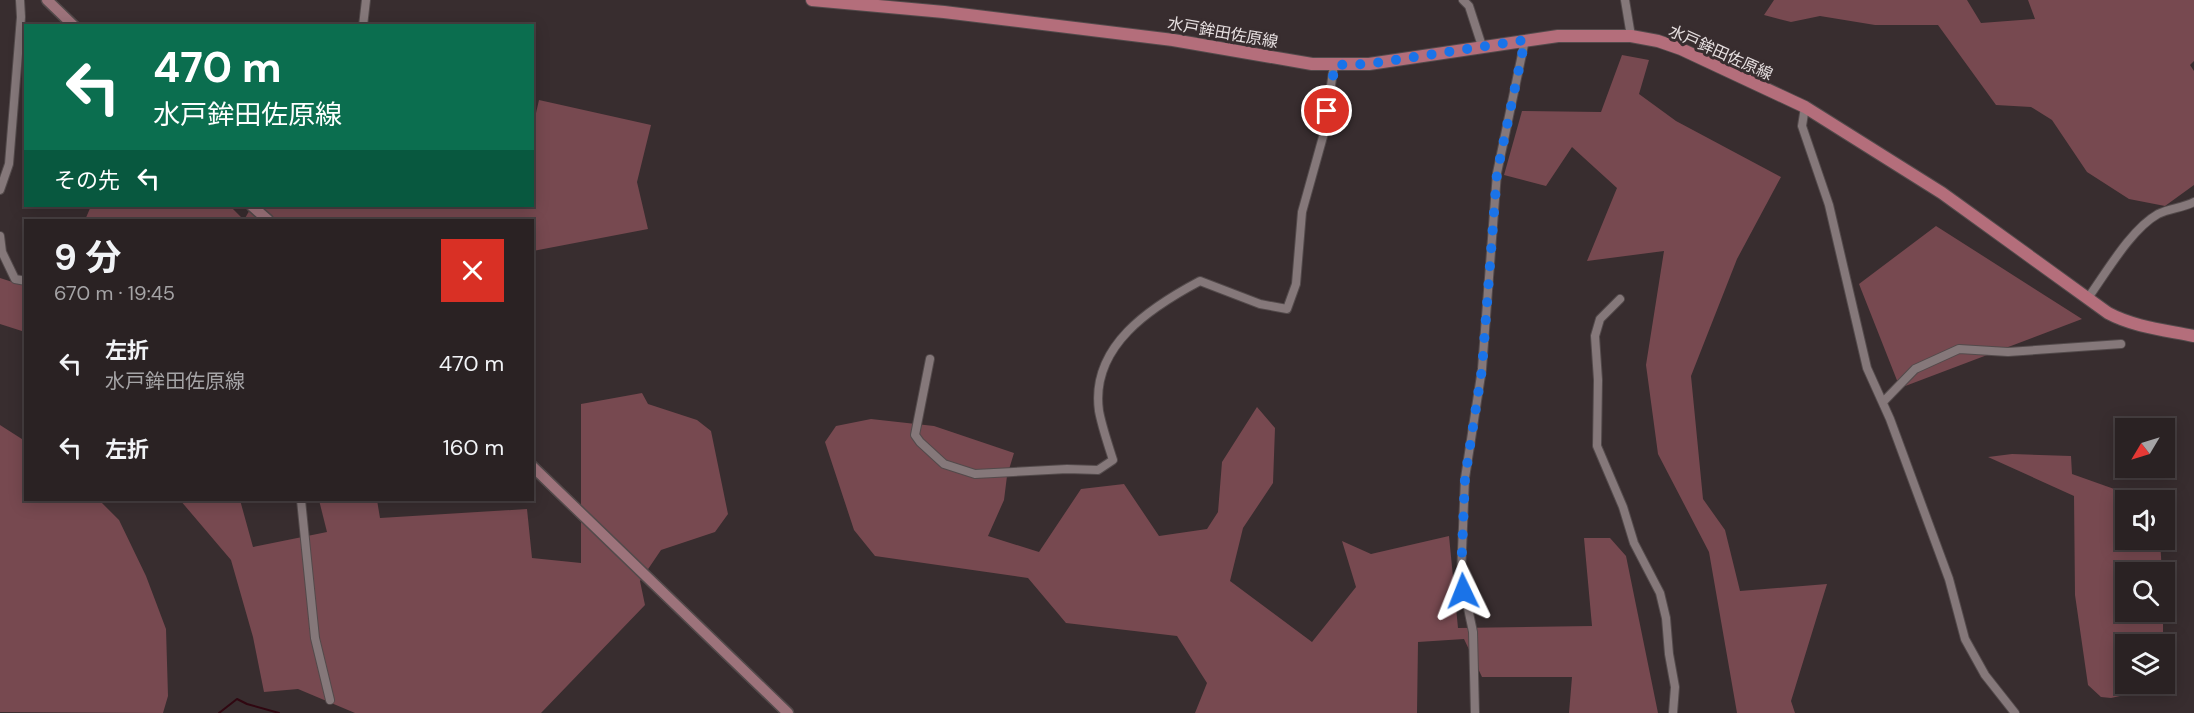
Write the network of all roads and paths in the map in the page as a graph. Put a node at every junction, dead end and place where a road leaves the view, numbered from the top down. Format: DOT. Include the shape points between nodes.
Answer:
graph roads {
  1 [pos="20,0"];
  2 [pos="47,0"];
  3 [pos="366,0"];
  4 [pos="812,0"];
  5 [pos="1463,0"];
  6 [pos="1625,0"];
  7 [pos="72,24"];
  8 [pos="363,24"];
  9 [pos="1631,36"];
  10 [pos="1525,40"];
  11 [pos="1482,46"];
  12 [pos="1335,65"];
  13 [pos="1805,107"];
  14 [pos="0,190"];
  15 [pos="2194,201"];
  16 [pos="253,207"];
  17 [pos="267,219"];
  18 [pos="0,236"];
  19 [pos="24,281"];
  20 [pos="2088,298"];
  21 [pos="1620,299"];
  22 [pos="2194,336"];
  23 [pos="2121,344"];
  24 [pos="930,359"];
  25 [pos="1883,402"];
  26 [pos="534,468"];
  27 [pos="301,501"];
  28 [pos="330,700"];
  29 [pos="788,713"];
  30 [pos="1474,713"];
  31 [pos="1673,713"];
  32 [pos="2015,713"];
  1 -- 14 [label="street" via="9,164"];
  2 -- 7 [label="street"];
  3 -- 8 [label="street"];
  4 -- 12 [label="main road, 水戸鉾田佐原線" via="1173,40"];
  5 -- 11 [label="street"];
  6 -- 9 [label="street"];
  9 -- 10 [label="main road, 水戸鉾田佐原線"];
  9 -- 13 [label="main road, 水戸鉾田佐原線" via="1681,49"];
  10 -- 11 [label="main road, 水戸鉾田佐原線"];
  10 -- 30 [label="street" via="1497,173 1482,369 1465,478 1461,575 1473,632"];
  11 -- 12 [label="main road, 水戸鉾田佐原線" via="1369,64"];
  12 -- 24 [label="street" via="1324,133 1302,212 1296,284 1287,309 1260,304 1200,281 1157,305 1127,331 1115,345 1100,377 1099,410 1113,460 1098,470 975,474 944,464 915,435"];
  13 -- 20 [label="main road, 水戸鉾田佐原線" via="1942,193"];
  13 -- 25 [label="street" via="1802,126 1829,205 1867,368"];
  15 -- 20 [label="street" via="2160,213 2148,222"];
  16 -- 17 [label="street"];
  18 -- 19 [label="street" via="2,252 15,279"];
  20 -- 22 [label="main road, 水戸鉾田佐原線" via="2121,320"];
  21 -- 31 [label="street" via="1600,319 1595,336 1597,446 1634,543 1660,592 1675,687"];
  23 -- 25 [label="street" via="2008,352 1959,349 1915,369"];
  25 -- 32 [label="street" via="1949,579 1965,639 1985,675"];
  26 -- 29 [label="street"];
  27 -- 28 [label="street" via="315,638"];
}
